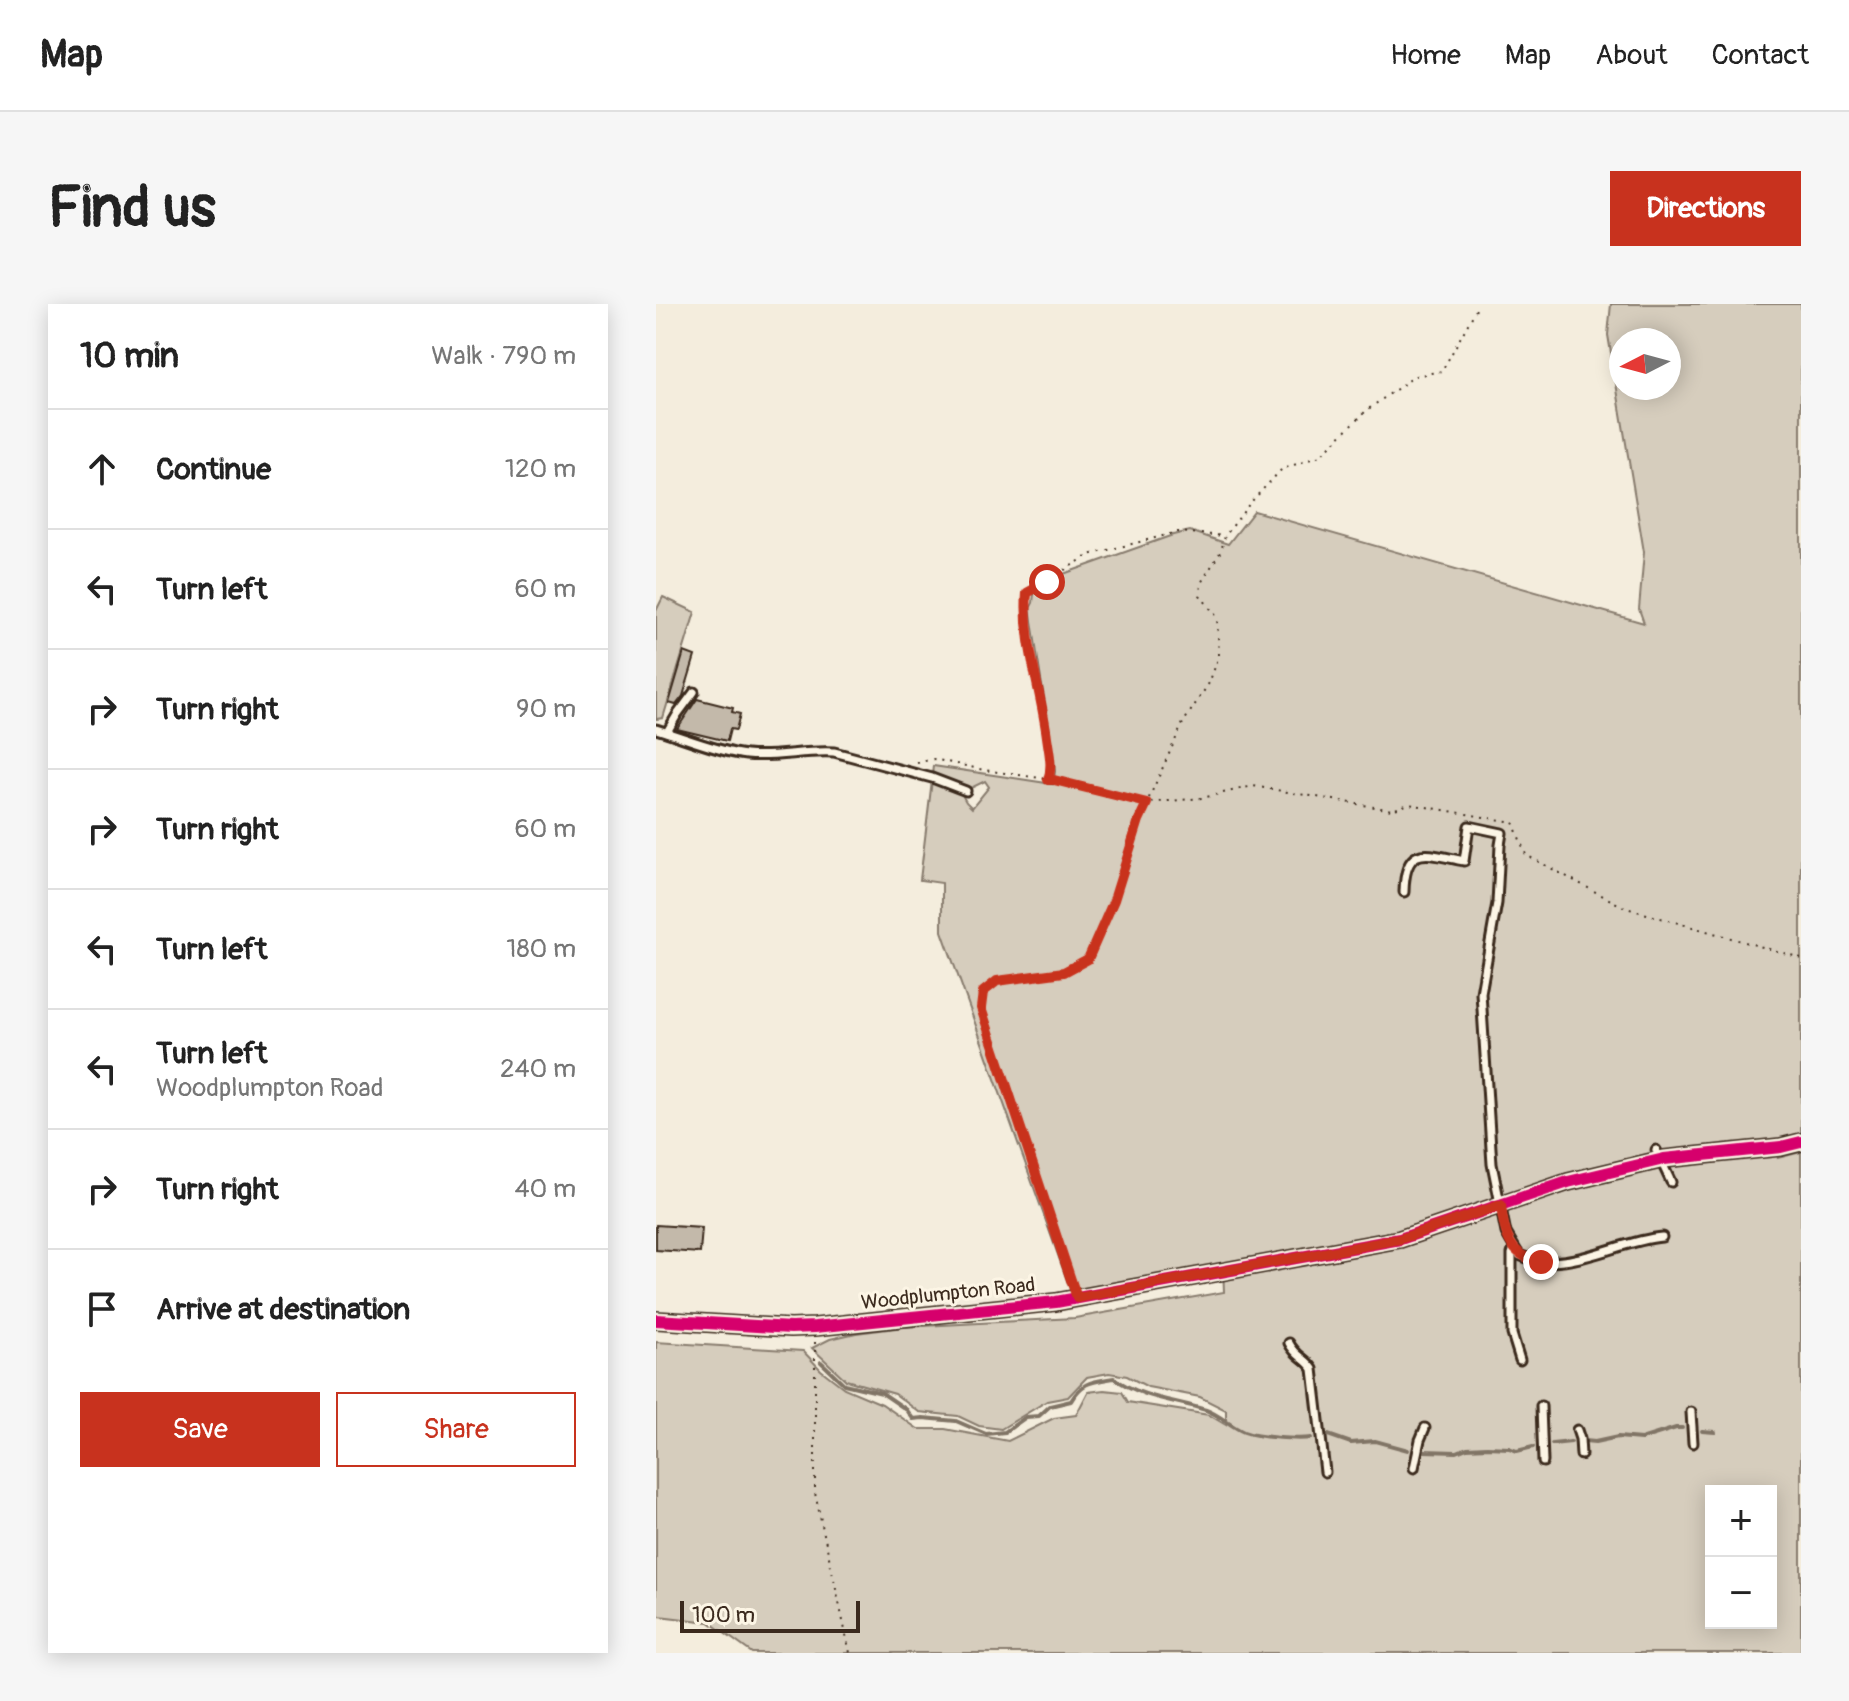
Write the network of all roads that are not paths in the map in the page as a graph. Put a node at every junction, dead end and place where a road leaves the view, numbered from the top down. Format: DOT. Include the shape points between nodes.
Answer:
graph roads {
  1 [pos="694,692"];
  2 [pos="656,729"];
  3 [pos="667,732"];
  4 [pos="966,791"];
  5 [pos="1404,892"];
  6 [pos="1801,1142"];
  7 [pos="1658,1155"];
  8 [pos="1671,1182"];
  9 [pos="1501,1205"];
  10 [pos="1662,1237"];
  11 [pos="1514,1248"];
  12 [pos="656,1320"];
  13 [pos="1289,1343"];
  14 [pos="1520,1360"];
  15 [pos="1541,1406"];
  16 [pos="1691,1412"];
  17 [pos="1425,1428"];
  18 [pos="1577,1430"];
  19 [pos="1693,1443"];
  20 [pos="1581,1455"];
  21 [pos="1543,1462"];
  22 [pos="1414,1468"];
  23 [pos="1325,1472"];
  1 -- 3 [label="lane"];
  2 -- 3 [label="lane"];
  3 -- 4 [label="lane" via="745,755 834,752"];
  5 -- 9 [label="lane" via="1404,874 1416,856 1464,861 1469,826 1502,833 1497,903 1481,993 1492,1164"];
  6 -- 7 [label="street, Woodplumpton Road"];
  7 -- 8 [label="lane"];
  7 -- 9 [label="street, Woodplumpton Road"];
  9 -- 11 [label="lane"];
  9 -- 12 [label="street, Woodplumpton Road" via="1400,1239 1077,1298 815,1327"];
  10 -- 11 [label="lane" via="1559,1261 1532,1261"];
  11 -- 14 [label="lane" via="1512,1334"];
  13 -- 23 [label="lane" via="1313,1369"];
  15 -- 21 [label="lane"];
  16 -- 19 [label="lane"];
  17 -- 22 [label="lane"];
  18 -- 20 [label="lane"];
}
